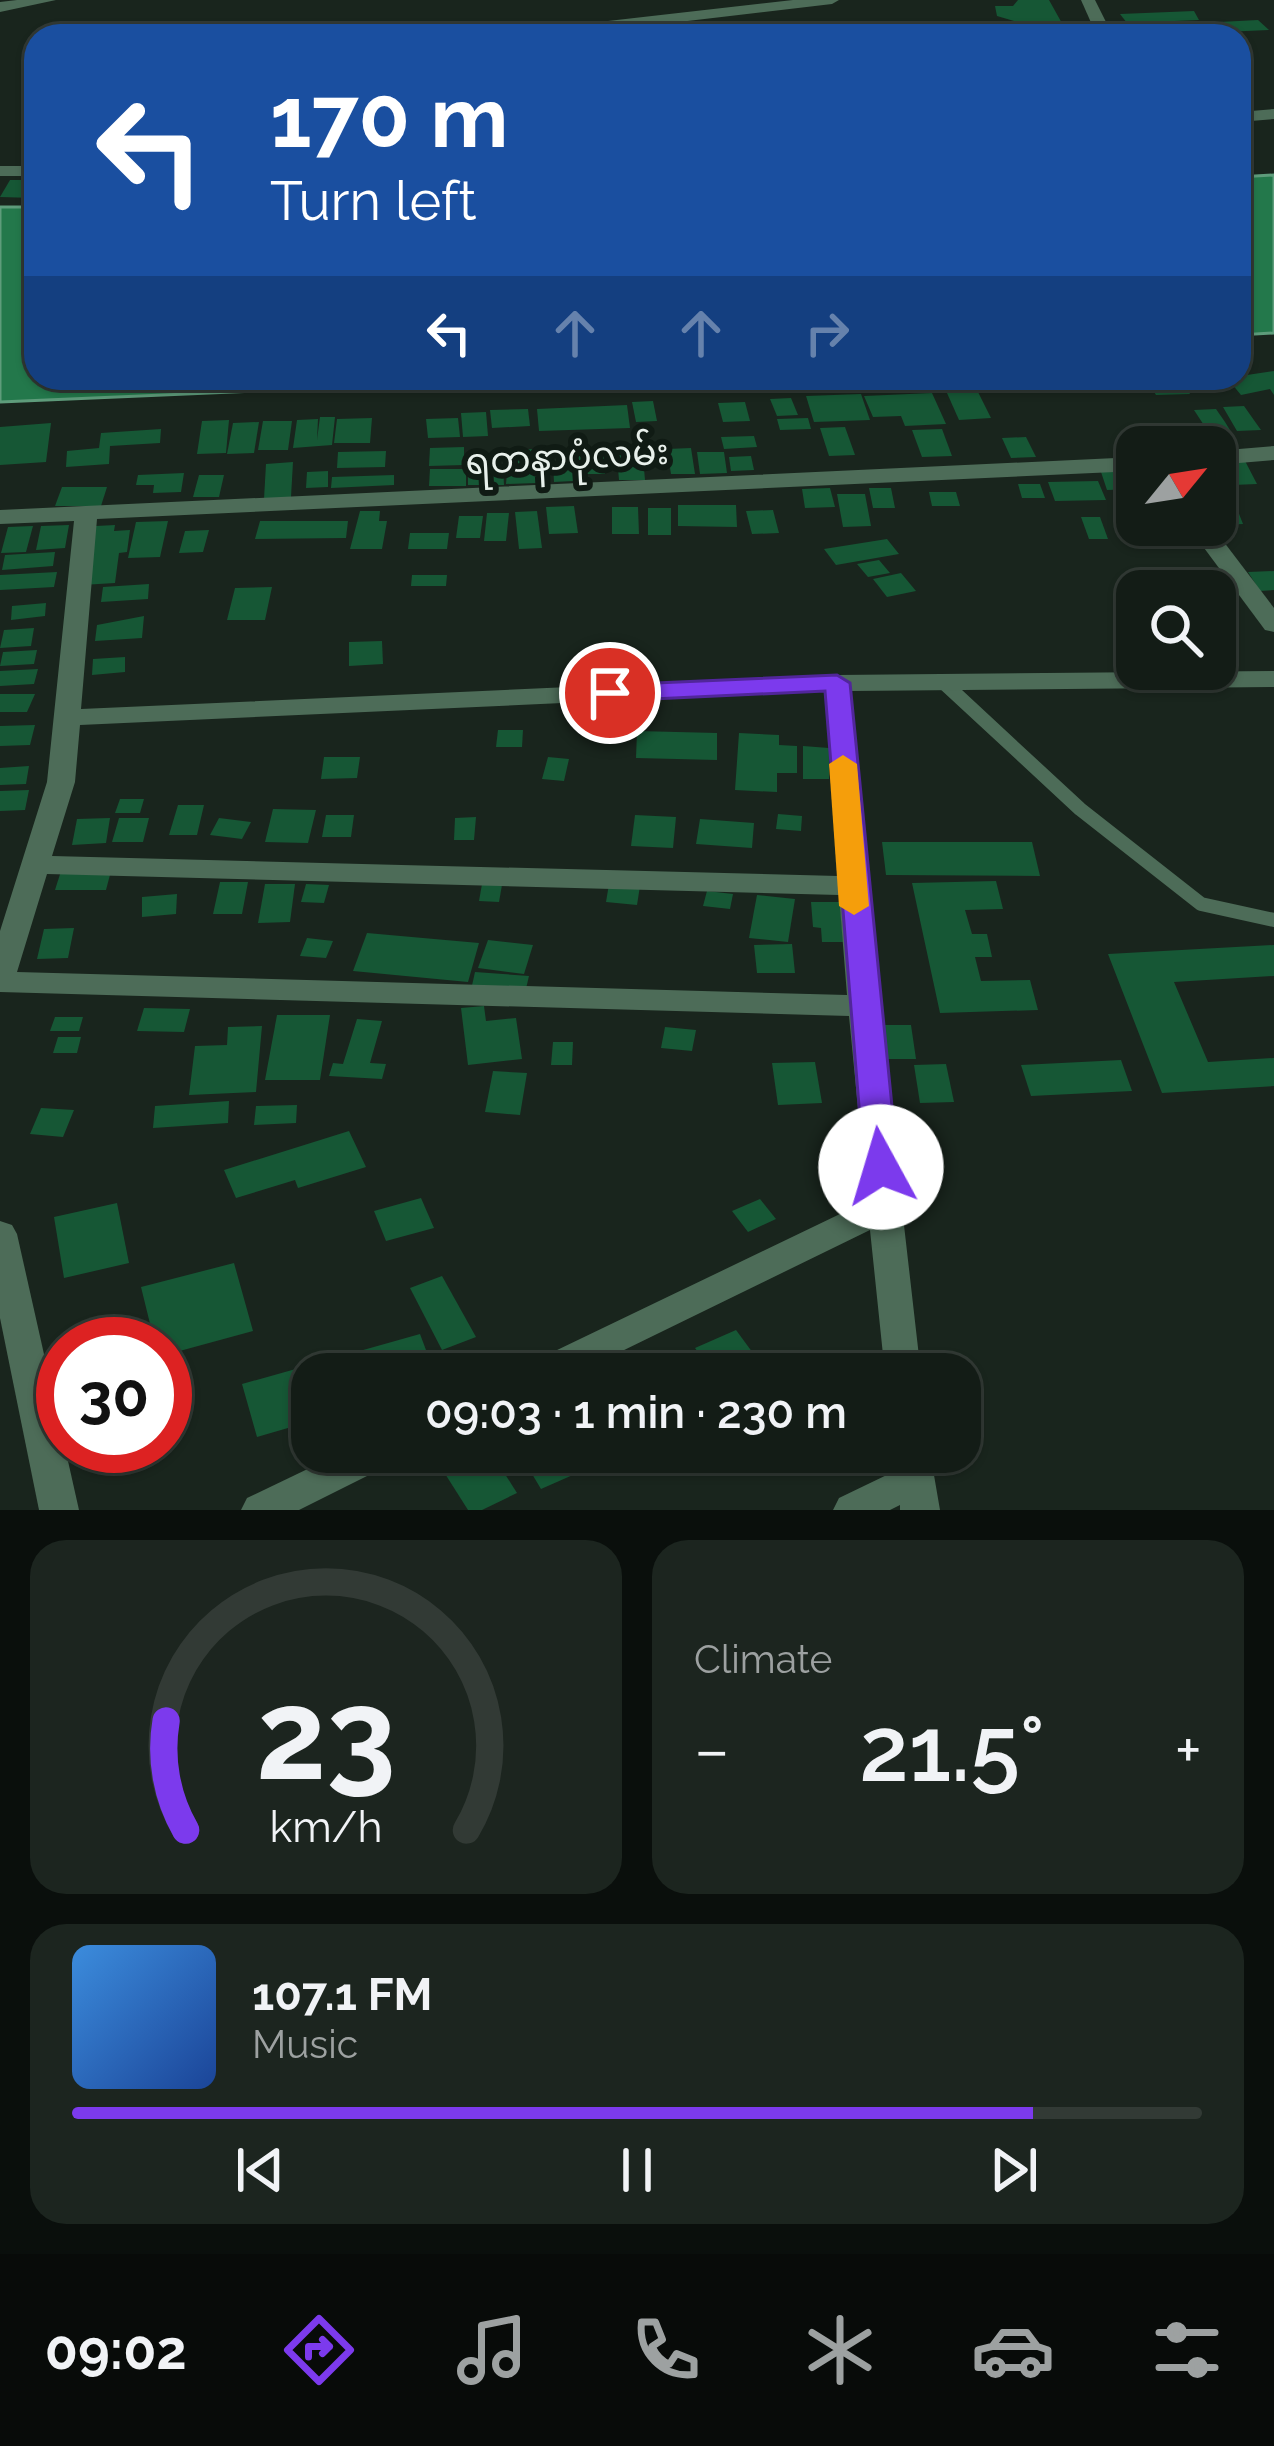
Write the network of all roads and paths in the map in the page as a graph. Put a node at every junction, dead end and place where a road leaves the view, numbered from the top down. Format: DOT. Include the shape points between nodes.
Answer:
graph roads {
  1 [pos="49,0"];
  2 [pos="832,0"];
  3 [pos="0,8"];
  4 [pos="624,24"];
  5 [pos="1274,453"];
  6 [pos="1236,456"];
  7 [pos="1116,465"];
  8 [pos="86,513"];
  9 [pos="0,517"];
  10 [pos="1215,546"];
  11 [pos="1274,626"];
  12 [pos="1274,679"];
  13 [pos="943,682"];
  14 [pos="837,683"];
  15 [pos="66,718"];
  16 [pos="35,865"];
  17 [pos="852,886"];
  18 [pos="1274,920"];
  19 [pos="0,981"];
  20 [pos="863,1006"];
  21 [pos="886,1207"];
  22 [pos="0,1234"];
  23 [pos="584,1353"];
  24 [pos="901,1353"];
  25 [pos="337,1473"];
  26 [pos="915,1481"];
  27 [pos="59,1510"];
  28 [pos="261,1510"];
  29 [pos="853,1510"];
  1 -- 3 [label="street"];
  2 -- 4 [label="street"];
  5 -- 6 [label="street"];
  7 -- 8 [label="street, ရတနာပုံလမ်း"];
  8 -- 9 [label="street, ရတနာပုံလမ်း"];
  8 -- 15 [label="street"];
  10 -- 11 [label="street"];
  12 -- 13 [label="street"];
  13 -- 14 [label="street"];
  13 -- 18 [label="lane" via="1080,809 1201,904"];
  14 -- 15 [label="street"];
  14 -- 17 [label="street"];
  15 -- 16 [label="street" via="61,782"];
  16 -- 17 [label="street"];
  16 -- 19 [label="street"];
  17 -- 20 [label="street"];
  19 -- 20 [label="street"];
  20 -- 21 [label="street"];
  21 -- 23 [label="street"];
  21 -- 24 [label="street"];
  22 -- 27 [label="street"];
  25 -- 28 [label="street"];
  26 -- 29 [label="street"];
}
